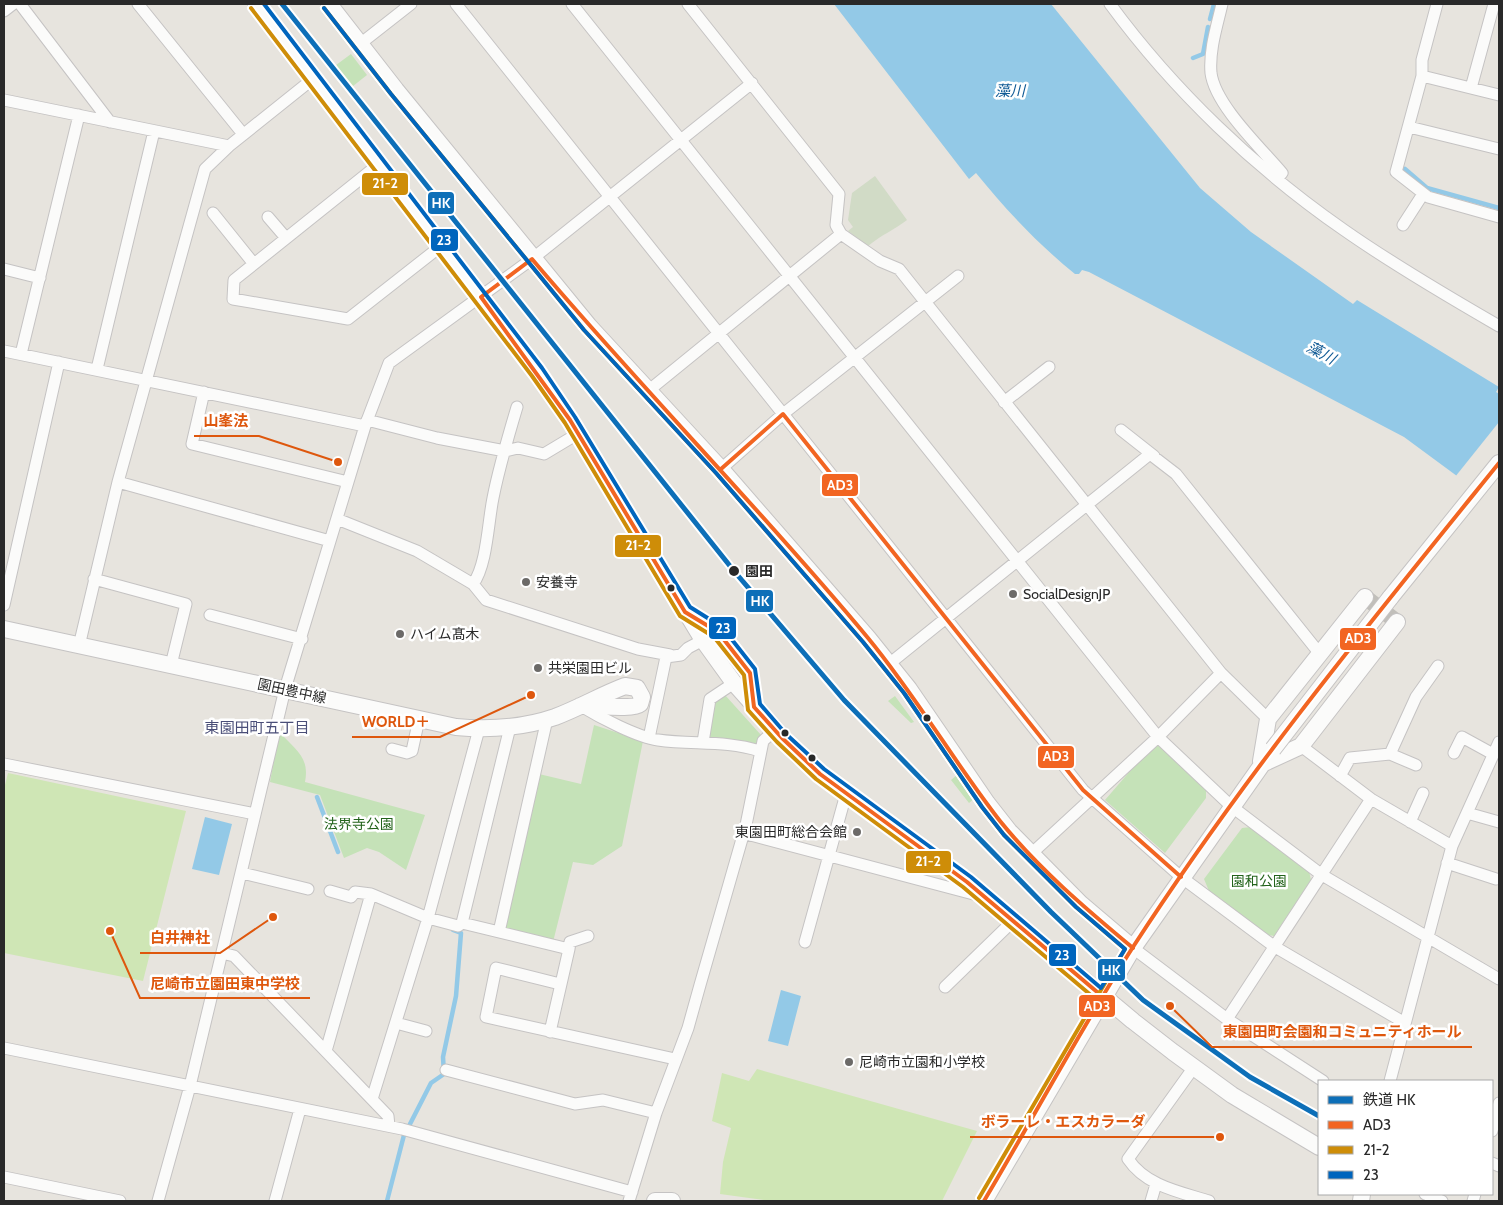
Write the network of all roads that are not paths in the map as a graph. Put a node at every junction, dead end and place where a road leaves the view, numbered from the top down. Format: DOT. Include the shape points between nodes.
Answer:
graph roads {
  1 [pos="13,4"];
  2 [pos="20,4"];
  3 [pos="138,4"];
  4 [pos="256,4"];
  5 [pos="329,4"];
  6 [pos="411,4"];
  7 [pos="456,4"];
  8 [pos="572,4"];
  9 [pos="688,4"];
  10 [pos="1110,4"];
  11 [pos="1222,4"];
  12 [pos="1437,4"];
  13 [pos="1494,4"];
  14 [pos="4,11"];
  15 [pos="360,44"];
  16 [pos="1422,76"];
  17 [pos="314,78"];
  18 [pos="752,83"];
  19 [pos="1471,88"];
  20 [pos="1499,95"];
  21 [pos="4,100"];
  22 [pos="79,115"];
  23 [pos="110,122"];
  24 [pos="1409,126"];
  25 [pos="154,131"];
  26 [pos="243,134"];
  27 [pos="681,140"];
  28 [pos="228,146"];
  29 [pos="1499,149"];
  30 [pos="379,164"];
  31 [pos="1277,179"];
  32 [pos="1423,194"];
  33 [pos="611,196"];
  34 [pos="212,213"];
  35 [pos="268,217"];
  36 [pos="1499,217"];
  37 [pos="1403,225"];
  38 [pos="841,234"];
  39 [pos="286,238"];
  40 [pos="441,246"];
  41 [pos="532,259"];
  42 [pos="254,264"];
  43 [pos="4,269"];
  44 [pos="789,276"];
  45 [pos="958,276"];
  46 [pos="40,278"];
  47 [pos="480,297"];
  48 [pos="924,302"];
  49 [pos="1499,326"];
  50 [pos="719,334"];
  51 [pos="4,351"];
  52 [pos="21,354"];
  53 [pos="855,358"];
  54 [pos="59,362"];
  55 [pos="1049,367"];
  56 [pos="96,369"];
  57 [pos="146,380"];
  58 [pos="648,391"];
  59 [pos="204,392"];
  60 [pos="1004,402"];
  61 [pos="518,407"];
  62 [pos="784,414"];
  63 [pos="366,423"];
  64 [pos="1121,430"];
  65 [pos="579,433"];
  66 [pos="504,451"];
  67 [pos="1154,456"];
  68 [pos="1499,463"];
  69 [pos="721,469"];
  70 [pos="118,482"];
  71 [pos="348,482"];
  72 [pos="1086,507"];
  73 [pos="337,519"];
  74 [pos="330,541"];
  75 [pos="1017,562"];
  76 [pos="94,578"];
  77 [pos="473,584"];
  78 [pos="1365,597"];
  79 [pos="4,605"];
  80 [pos="210,615"];
  81 [pos="946,617"];
  82 [pos="1397,622"];
  83 [pos="4,629"];
  84 [pos="302,639"];
  85 [pos="703,640"];
  86 [pos="79,646"];
  87 [pos="1320,654"];
  88 [pos="670,655"];
  89 [pos="889,664"];
  90 [pos="171,665"];
  91 [pos="1438,666"];
  92 [pos="1221,673"];
  93 [pos="734,683"];
  94 [pos="285,689"];
  95 [pos="580,706"];
  96 [pos="419,719"];
  97 [pos="547,719"];
  98 [pos="1268,720"];
  99 [pos="510,727"];
  100 [pos="478,729"];
  101 [pos="775,730"];
  102 [pos="1403,730"];
  103 [pos="1414,735"];
  104 [pos="1158,737"];
  105 [pos="649,738"];
  106 [pos="703,742"];
  107 [pos="1499,742"];
  108 [pos="1301,746"];
  109 [pos="392,749"];
  110 [pos="760,751"];
  111 [pos="1454,753"];
  112 [pos="1390,754"];
  113 [pos="1493,754"];
  114 [pos="4,764"];
  115 [pos="1260,765"];
  116 [pos="1416,765"];
  117 [pos="1340,776"];
  118 [pos="1423,793"];
  119 [pos="846,794"];
  120 [pos="1092,799"];
  121 [pos="1371,799"];
  122 [pos="1231,806"];
  123 [pos="1466,813"];
  124 [pos="255,814"];
  125 [pos="1410,822"];
  126 [pos="1499,822"];
  127 [pos="743,833"];
  128 [pos="1452,846"];
  129 [pos="1031,854"];
  130 [pos="828,856"];
  131 [pos="1447,863"];
  132 [pos="242,872"];
  133 [pos="1322,875"];
  134 [pos="1181,877"];
  135 [pos="1496,879"];
  136 [pos="308,889"];
  137 [pos="330,891"];
  138 [pos="371,894"];
  139 [pos="985,897"];
  140 [pos="427,921"];
  141 [pos="1013,921"];
  142 [pos="462,922"];
  143 [pos="499,932"];
  144 [pos="588,936"];
  145 [pos="1428,937"];
  146 [pos="805,942"];
  147 [pos="1275,947"];
  148 [pos="1133,948"];
  149 [pos="569,949"];
  150 [pos="222,953"];
  151 [pos="1499,979"];
  152 [pos="560,984"];
  153 [pos="945,987"];
  154 [pos="1103,997"];
  155 [pos="1227,1019"];
  156 [pos="396,1023"];
  157 [pos="1405,1024"];
  158 [pos="426,1032"];
  159 [pos="550,1032"];
  160 [pos="4,1048"];
  161 [pos="326,1051"];
  162 [pos="675,1059"];
  163 [pos="1194,1067"];
  164 [pos="446,1070"];
  165 [pos="1321,1080"];
  166 [pos="1390,1080"];
  167 [pos="190,1086"];
  168 [pos="372,1099"];
  169 [pos="1499,1103"];
  170 [pos="300,1109"];
  171 [pos="656,1113"];
  172 [pos="389,1126"];
  173 [pos="1493,1127"];
  174 [pos="1318,1146"];
  175 [pos="4,1177"];
  176 [pos="1156,1184"];
  177 [pos="1427,1195"];
  178 [pos="630,1196"];
  179 [pos="120,1201"];
  180 [pos="158,1201"];
  181 [pos="274,1201"];
  182 [pos="656,1201"];
  183 [pos="672,1201"];
  184 [pos="984,1201"];
  185 [pos="1151,1201"];
  186 [pos="1209,1201"];
  187 [pos="1442,1201"];
  1 -- 14 [label="street"];
  2 -- 23 [label="street"];
  3 -- 26 [label="street"];
  4 -- 17 [label="street"];
  5 -- 15 [label="street"];
  6 -- 15 [label="street"];
  7 -- 33 [label="street"];
  8 -- 27 [label="street"];
  9 -- 18 [label="street"];
  10 -- 31 [label="street" via="1187,93"];
  11 -- 31 [label="street" via="1212,50 1212,79 1230,110 1282,173"];
  12 -- 16 [label="street" via="1422,60"];
  13 -- 19 [label="street"];
  15 -- 41 [label="street"];
  16 -- 19 [label="street"];
  16 -- 24 [label="street"];
  17 -- 26 [label="street"];
  17 -- 30 [label="street"];
  18 -- 27 [label="street"];
  18 -- 38 [label="street" via="839,194 836,225"];
  19 -- 20 [label="street"];
  21 -- 22 [label="street"];
  22 -- 23 [label="street"];
  22 -- 46 [label="street"];
  23 -- 25 [label="street"];
  24 -- 29 [label="street"];
  24 -- 32 [label="street" via="1396,172"];
  25 -- 28 [label="street"];
  25 -- 56 [label="street"];
  26 -- 28 [label="street"];
  27 -- 33 [label="street"];
  27 -- 44 [label="street"];
  28 -- 57 [label="street" via="205,169"];
  30 -- 39 [label="street"];
  30 -- 40 [label="street"];
  31 -- 49 [label="street" via="1343,230"];
  32 -- 36 [label="street"];
  32 -- 37 [label="street"];
  33 -- 41 [label="street"];
  33 -- 50 [label="street"];
  34 -- 42 [label="street"];
  35 -- 39 [label="street"];
  38 -- 44 [label="street"];
  38 -- 48 [label="street" via="880,261 899,269"];
  39 -- 42 [label="street"];
  40 -- 42 [label="street" via="348,319 233,299 234,280"];
  40 -- 47 [label="street"];
  41 -- 47 [label="street"];
  41 -- 58 [label="street"];
  43 -- 46 [label="street"];
  44 -- 50 [label="street"];
  44 -- 53 [label="street"];
  45 -- 48 [label="street"];
  46 -- 52 [label="street"];
  47 -- 63 [label="street" via="389,363"];
  47 -- 65 [label="street"];
  48 -- 53 [label="street"];
  48 -- 60 [label="street"];
  50 -- 58 [label="street"];
  50 -- 62 [label="street"];
  51 -- 52 [label="street"];
  52 -- 54 [label="street"];
  53 -- 62 [label="street"];
  53 -- 75 [label="street"];
  54 -- 56 [label="street"];
  54 -- 79 [label="street"];
  55 -- 60 [label="street"];
  56 -- 57 [label="street"];
  57 -- 59 [label="street"];
  57 -- 70 [label="street"];
  58 -- 69 [label="street"];
  59 -- 63 [label="street"];
  59 -- 71 [label="street" via="192,444"];
  60 -- 72 [label="street"];
  61 -- 66 [label="street"];
  62 -- 69 [label="street"];
  62 -- 81 [label="street"];
  63 -- 66 [label="street"];
  63 -- 71 [label="street"];
  64 -- 67 [label="street"];
  65 -- 66 [label="street" via="544,454 518,448"];
  65 -- 85 [label="street"];
  66 -- 77 [label="street" via="484,550"];
  67 -- 72 [label="street" via="1150,454"];
  67 -- 87 [label="street" via="1176,474"];
  68 -- 115 [label="street, bridge"];
  69 -- 89 [label="street"];
  70 -- 74 [label="street"];
  70 -- 76 [label="street"];
  71 -- 73 [label="street"];
  72 -- 75 [label="street"];
  72 -- 92 [label="street"];
  73 -- 74 [label="street"];
  73 -- 77 [label="street" via="417,551"];
  74 -- 84 [label="street"];
  75 -- 81 [label="street"];
  75 -- 104 [label="street"];
  76 -- 86 [label="street"];
  76 -- 90 [label="street" via="186,604"];
  77 -- 88 [label="street" via="486,600 638,649"];
  78 -- 87 [label="street"];
  80 -- 84 [label="street"];
  81 -- 89 [label="street"];
  81 -- 120 [label="street"];
  82 -- 108 [label="street"];
  83 -- 86 [label="street, 園田豊中線"];
  84 -- 94 [label="street"];
  85 -- 88 [label="street" via="681,655"];
  85 -- 93 [label="street"];
  86 -- 90 [label="street, 園田豊中線"];
  87 -- 98 [label="street"];
  88 -- 105 [label="street" via="666,657"];
  89 -- 129 [label="street" via="987,803"];
  90 -- 94 [label="street, 園田豊中線"];
  91 -- 102 [label="street" via="1416,698"];
  92 -- 98 [label="street"];
  92 -- 104 [label="street"];
  93 -- 101 [label="street"];
  93 -- 106 [label="street" via="710,699"];
  94 -- 96 [label="street, 園田豊中線"];
  94 -- 124 [label="street"];
  95 -- 97 [label="street, 園田豊中線"];
  95 -- 105 [label="street"];
  96 -- 100 [label="street, 園田豊中線"];
  96 -- 109 [label="street" via="412,751"];
  97 -- 99 [label="street, 園田豊中線"];
  97 -- 143 [label="street"];
  98 -- 115 [label="street"];
  99 -- 100 [label="street, 園田豊中線"];
  99 -- 142 [label="street"];
  100 -- 140 [label="street"];
  101 -- 110 [label="street" via="763,741"];
  101 -- 119 [label="street" via="799,756"];
  102 -- 103 [label="street"];
  102 -- 112 [label="street"];
  104 -- 120 [label="street"];
  104 -- 122 [label="street"];
  105 -- 106 [label="street"];
  106 -- 110 [label="street"];
  107 -- 113 [label="street"];
  108 -- 115 [label="street"];
  108 -- 117 [label="street"];
  110 -- 127 [label="street"];
  111 -- 113 [label="street" via="1462,736"];
  112 -- 116 [label="street"];
  112 -- 117 [label="street" via="1350,758"];
  113 -- 123 [label="street"];
  114 -- 124 [label="street"];
  115 -- 122 [label="street"];
  117 -- 121 [label="street"];
  118 -- 125 [label="street"];
  119 -- 130 [label="street"];
  119 -- 139 [label="street"];
  120 -- 129 [label="street"];
  120 -- 134 [label="street"];
  121 -- 125 [label="street"];
  121 -- 133 [label="street"];
  122 -- 133 [label="street"];
  122 -- 134 [label="street"];
  123 -- 126 [label="street"];
  123 -- 128 [label="street"];
  124 -- 132 [label="street"];
  125 -- 128 [label="street"];
  127 -- 130 [label="street"];
  127 -- 162 [label="street" via="688,1028"];
  128 -- 131 [label="street"];
  129 -- 148 [label="street" via="1080,903"];
  130 -- 139 [label="street"];
  130 -- 146 [label="street"];
  131 -- 135 [label="street"];
  131 -- 145 [label="street"];
  132 -- 136 [label="street"];
  132 -- 150 [label="street"];
  133 -- 145 [label="street"];
  133 -- 147 [label="street"];
  134 -- 147 [label="street"];
  134 -- 148 [label="street"];
  137 -- 138 [label="street" via="351,897 355,892"];
  138 -- 140 [label="street"];
  138 -- 161 [label="street"];
  139 -- 141 [label="street"];
  140 -- 142 [label="street" via="458,926"];
  140 -- 156 [label="street"];
  141 -- 153 [label="street"];
  141 -- 154 [label="street"];
  142 -- 143 [label="street"];
  143 -- 149 [label="street"];
  144 -- 149 [label="street" via="570,942"];
  145 -- 151 [label="street"];
  145 -- 157 [label="street"];
  147 -- 155 [label="street"];
  147 -- 157 [label="street"];
  148 -- 154 [label="street"];
  148 -- 155 [label="street"];
  149 -- 152 [label="street"];
  150 -- 161 [label="street" via="234,956"];
  150 -- 167 [label="street"];
  152 -- 159 [label="street"];
  152 -- 159 [label="street" via="496,968 486,1017"];
  154 -- 163 [label="street"];
  154 -- 184 [label="street"];
  155 -- 165 [label="street"];
  156 -- 158 [label="street"];
  156 -- 168 [label="street"];
  157 -- 166 [label="street"];
  159 -- 162 [label="street"];
  160 -- 167 [label="street"];
  161 -- 168 [label="street"];
  162 -- 171 [label="street"];
  163 -- 174 [label="street" via="1268,1119"];
  163 -- 176 [label="street" via="1128,1159 1136,1171"];
  164 -- 171 [label="street" via="574,1104 603,1100"];
  167 -- 170 [label="street"];
  167 -- 180 [label="street"];
  168 -- 172 [label="street" via="389,1118"];
  169 -- 173 [label="street"];
  170 -- 172 [label="street"];
  170 -- 181 [label="street"];
  171 -- 178 [label="street"];
  172 -- 178 [label="street"];
  175 -- 179 [label="street"];
  176 -- 185 [label="street"];
  176 -- 186 [label="street"];
  177 -- 187 [label="street"];
  182 -- 183 [label="street"];
}
